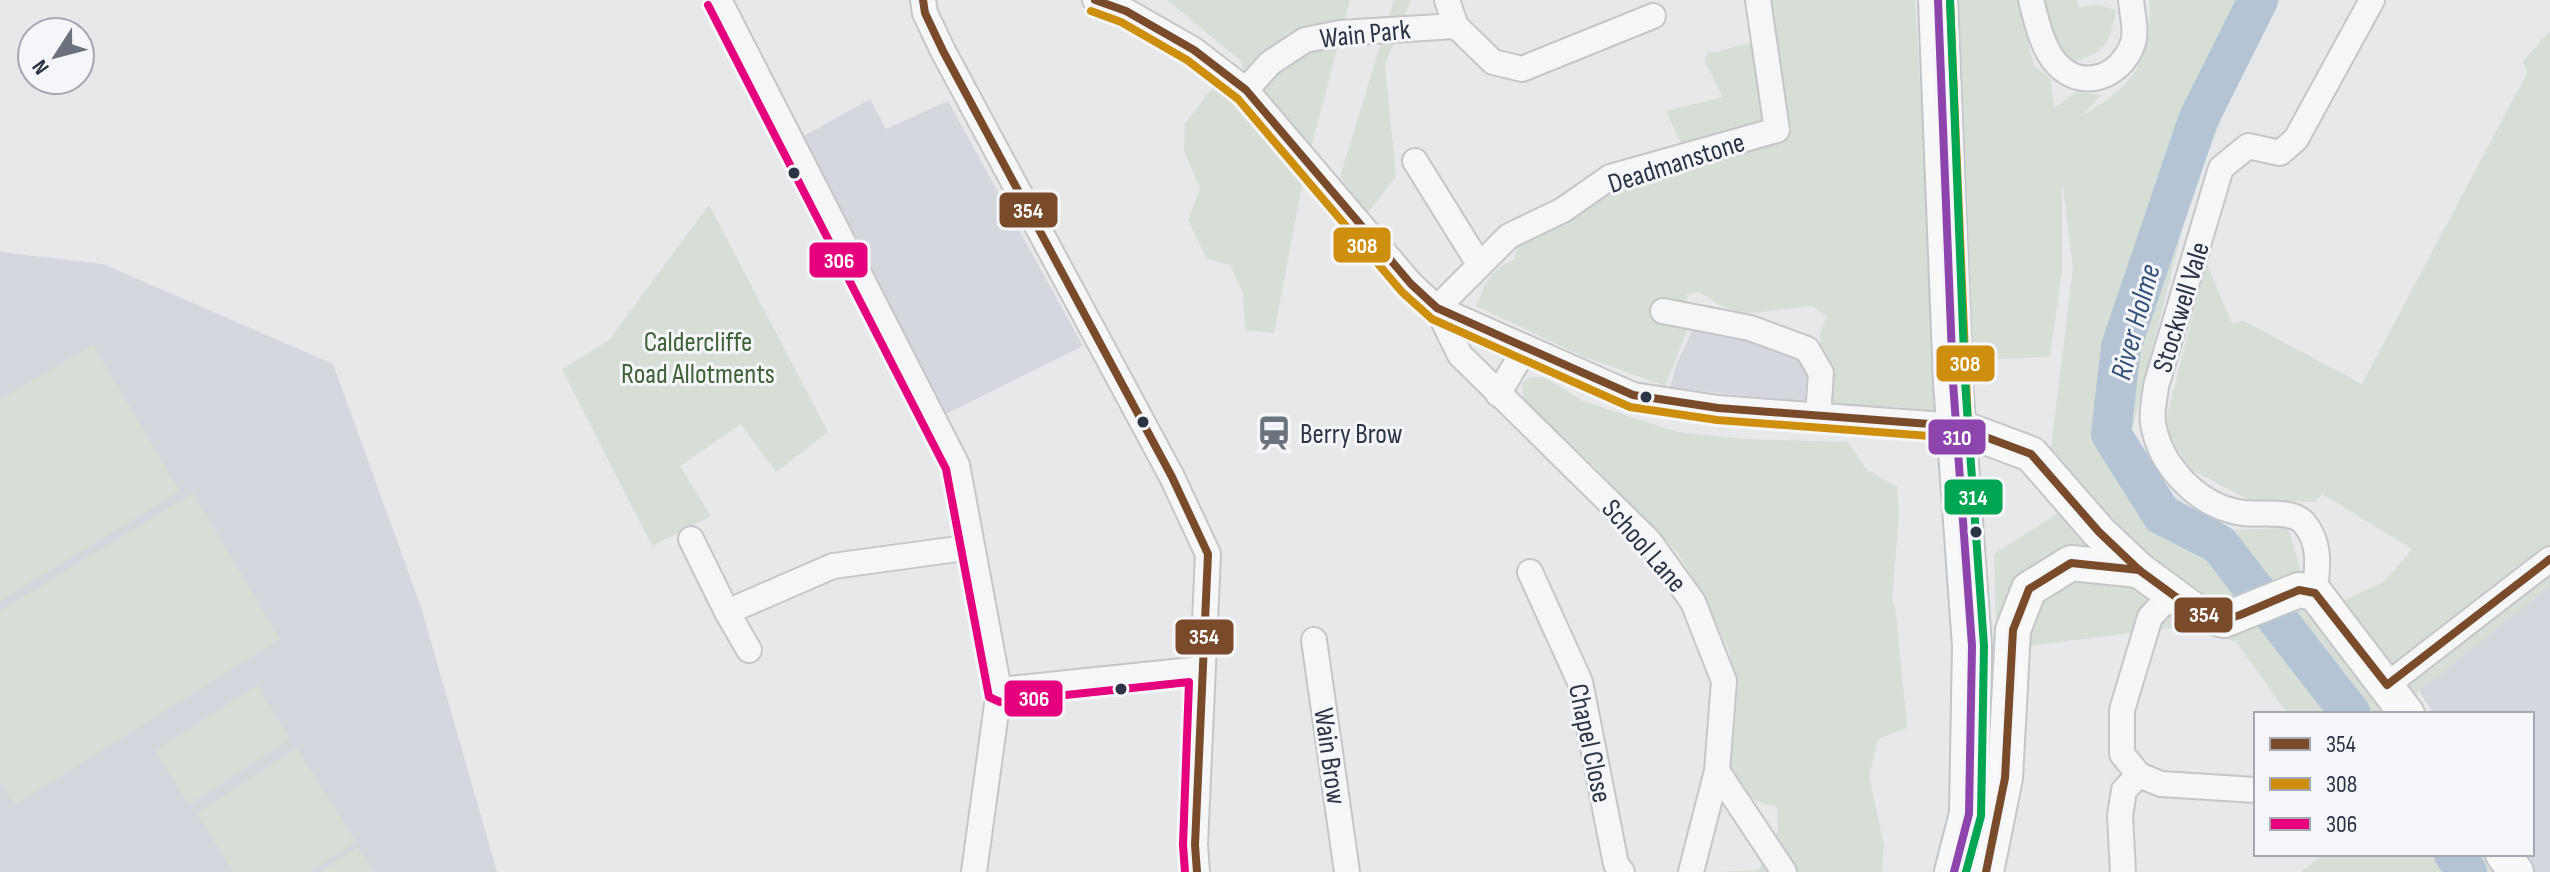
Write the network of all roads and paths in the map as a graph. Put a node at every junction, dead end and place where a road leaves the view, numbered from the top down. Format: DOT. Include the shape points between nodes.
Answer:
graph roads {
  1 [pos="719,0"];
  2 [pos="923,0"];
  3 [pos="1095,0"];
  4 [pos="1447,0"];
  5 [pos="1758,0"];
  6 [pos="1938,0"];
  7 [pos="2031,0"];
  8 [pos="2131,0"];
  9 [pos="2372,0"];
  10 [pos="1128,6"];
  11 [pos="1653,16"];
  12 [pos="1456,26"];
  13 [pos="1246,90"];
  14 [pos="1415,161"];
  15 [pos="1479,264"];
  16 [pos="1437,308"];
  17 [pos="1663,311"];
  18 [pos="1525,349"];
  19 [pos="1498,394"];
  20 [pos="1818,416"];
  21 [pos="1956,426"];
  22 [pos="691,539"];
  23 [pos="972,547"];
  24 [pos="2550,559"];
  25 [pos="2139,570"];
  26 [pos="1530,572"];
  27 [pos="2172,594"];
  28 [pos="2301,594"];
  29 [pos="727,612"];
  30 [pos="1314,640"];
  31 [pos="749,650"];
  32 [pos="1202,669"];
  33 [pos="2387,685"];
  34 [pos="999,690"];
  35 [pos="2406,712"];
  36 [pos="1717,771"];
  37 [pos="2139,775"];
  38 [pos="2254,790"];
  39 [pos="974,872"];
  40 [pos="1197,872"];
  41 [pos="1347,872"];
  42 [pos="1622,872"];
  43 [pos="1691,872"];
  44 [pos="1784,872"];
  45 [pos="1954,872"];
  46 [pos="1986,872"];
  47 [pos="2123,872"];
  1 -- 23 [label="street" via="957,465"];
  2 -- 32 [label="street" via="950,65 1172,477 1208,554"];
  3 -- 10 [label="street"];
  4 -- 12 [label="street, Wain Park"];
  5 -- 15 [label="street, Deadmanstone" via="1777,130 1610,177 1563,210 1509,236"];
  6 -- 21 [label="main road"];
  7 -- 8 [label="street" via="2053,59 2085,80 2122,65 2134,40"];
  9 -- 28 [label="street, Stockwell Vale" via="2296,139 2280,153 2248,146 2221,168 2156,386 2152,419 2158,445 2178,476 2205,501 2241,513 2303,521 2318,549"];
  10 -- 13 [label="street"];
  11 -- 12 [label="street, Wain Park" via="1522,69 1493,62"];
  12 -- 13 [label="street, Wain Park" via="1305,40 1270,63"];
  13 -- 16 [label="street"];
  14 -- 15 [label="street"];
  15 -- 16 [label="street, Deadmanstone"];
  16 -- 18 [label="street"];
  16 -- 19 [label="street, School Lane" via="1460,355"];
  17 -- 20 [label="street" via="1750,328 1807,349 1821,373"];
  18 -- 19 [label="street"];
  18 -- 20 [label="street" via="1633,395"];
  19 -- 36 [label="street, School Lane" via="1649,541 1693,602 1724,681"];
  20 -- 21 [label="street"];
  21 -- 25 [label="main road" via="2032,443 2099,532"];
  21 -- 45 [label="main road" via="1972,646 1969,814"];
  22 -- 29 [label="street"];
  23 -- 29 [label="street" via="833,566"];
  23 -- 34 [label="street"];
  24 -- 33 [label="street"];
  25 -- 27 [label="main road"];
  25 -- 46 [label="main road" via="2071,563 2029,589 2013,630 2005,778"];
  26 -- 42 [label="street, Chapel Close" via="1580,682 1616,864"];
  27 -- 28 [label="main road" via="2195,611 2224,620"];
  27 -- 37 [label="street" via="2150,617 2122,710 2122,754"];
  28 -- 33 [label="main road"];
  29 -- 31 [label="street"];
  30 -- 41 [label="street, Wain Brow"];
  32 -- 34 [label="street"];
  32 -- 40 [label="street"];
  33 -- 35 [label="main road"];
  34 -- 39 [label="street"];
  36 -- 43 [label="street, School Lane"];
  36 -- 44 [label="street"];
  37 -- 38 [label="street" via="2161,784"];
  37 -- 47 [label="street" via="2124,790"];
}
